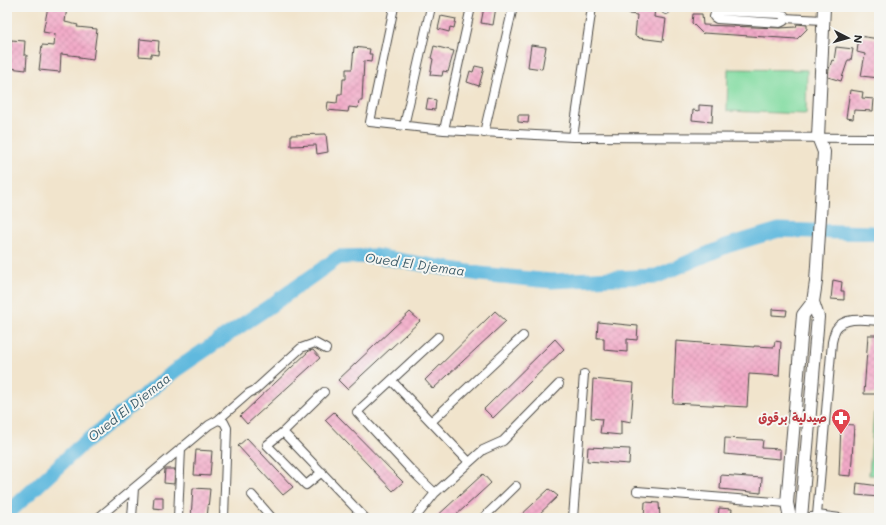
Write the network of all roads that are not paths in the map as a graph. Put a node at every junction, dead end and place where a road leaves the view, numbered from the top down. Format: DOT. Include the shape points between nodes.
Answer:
graph roads {
  1 [pos="394,7"];
  2 [pos="431,7"];
  3 [pos="471,7"];
  4 [pos="513,7"];
  5 [pos="592,7"];
  6 [pos="824,7"];
  7 [pos="784,18"];
  8 [pos="824,20"];
  9 [pos="404,126"];
  10 [pos="444,130"];
  11 [pos="484,133"];
  12 [pos="573,137"];
  13 [pos="818,137"];
  14 [pos="879,138"];
  15 [pos="813,302"];
  16 [pos="879,321"];
  17 [pos="524,336"];
  18 [pos="438,337"];
  19 [pos="326,349"];
  20 [pos="584,374"];
  21 [pos="392,381"];
  22 [pos="559,384"];
  23 [pos="324,392"];
  24 [pos="218,420"];
  25 [pos="431,422"];
  26 [pos="283,432"];
  27 [pos="181,448"];
  28 [pos="469,462"];
  29 [pos="322,472"];
  30 [pos="516,486"];
  31 [pos="134,488"];
  32 [pos="637,491"];
  33 [pos="435,493"];
  34 [pos="252,495"];
  35 [pos="787,503"];
  36 [pos="816,515"];
  37 [pos="98,518"];
  38 [pos="132,518"];
  39 [pos="178,518"];
  40 [pos="224,518"];
  41 [pos="272,518"];
  42 [pos="365,518"];
  43 [pos="415,518"];
  44 [pos="483,518"];
  45 [pos="573,518"];
  46 [pos="790,518"];
  47 [pos="801,518"];
  48 [pos="807,518"];
  49 [pos="840,518"];
  1 -- 9 [label="street" via="370,122"];
  2 -- 9 [label="street"];
  3 -- 10 [label="street"];
  4 -- 11 [label="street"];
  5 -- 12 [label="street"];
  6 -- 8 [label="street"];
  7 -- 7 [label="street" via="784,15 780,14 717,11 714,14 717,19 780,23"];
  7 -- 8 [label="street"];
  8 -- 13 [label="street"];
  9 -- 10 [label="street"];
  10 -- 11 [label="street"];
  11 -- 12 [label="street"];
  12 -- 13 [label="street"];
  13 -- 14 [label="street"];
  13 -- 15 [label="street" via="824,152"];
  15 -- 35 [label="street" via="803,315"];
  15 -- 47 [label="street" via="818,317"];
  16 -- 36 [label="street" via="853,320 842,323 836,330 832,342"];
  17 -- 25 [label="street"];
  18 -- 21 [label="street"];
  19 -- 24 [label="street" via="315,343 301,348"];
  20 -- 45 [label="street"];
  21 -- 25 [label="street"];
  21 -- 33 [label="street" via="357,412"];
  22 -- 28 [label="street" via="503,441 483,450"];
  23 -- 26 [label="street"];
  24 -- 27 [label="street"];
  24 -- 40 [label="street" via="224,422 227,428"];
  25 -- 28 [label="street"];
  26 -- 29 [label="street"];
  26 -- 29 [label="street" via="267,445 289,468 306,485"];
  27 -- 31 [label="street"];
  27 -- 39 [label="street"];
  28 -- 33 [label="street"];
  29 -- 42 [label="street"];
  30 -- 44 [label="street"];
  31 -- 37 [label="street"];
  31 -- 38 [label="street"];
  32 -- 35 [label="street"];
  33 -- 43 [label="street"];
  34 -- 41 [label="street"];
  35 -- 46 [label="street"];
  36 -- 48 [label="street"];
  36 -- 49 [label="street"];
}
